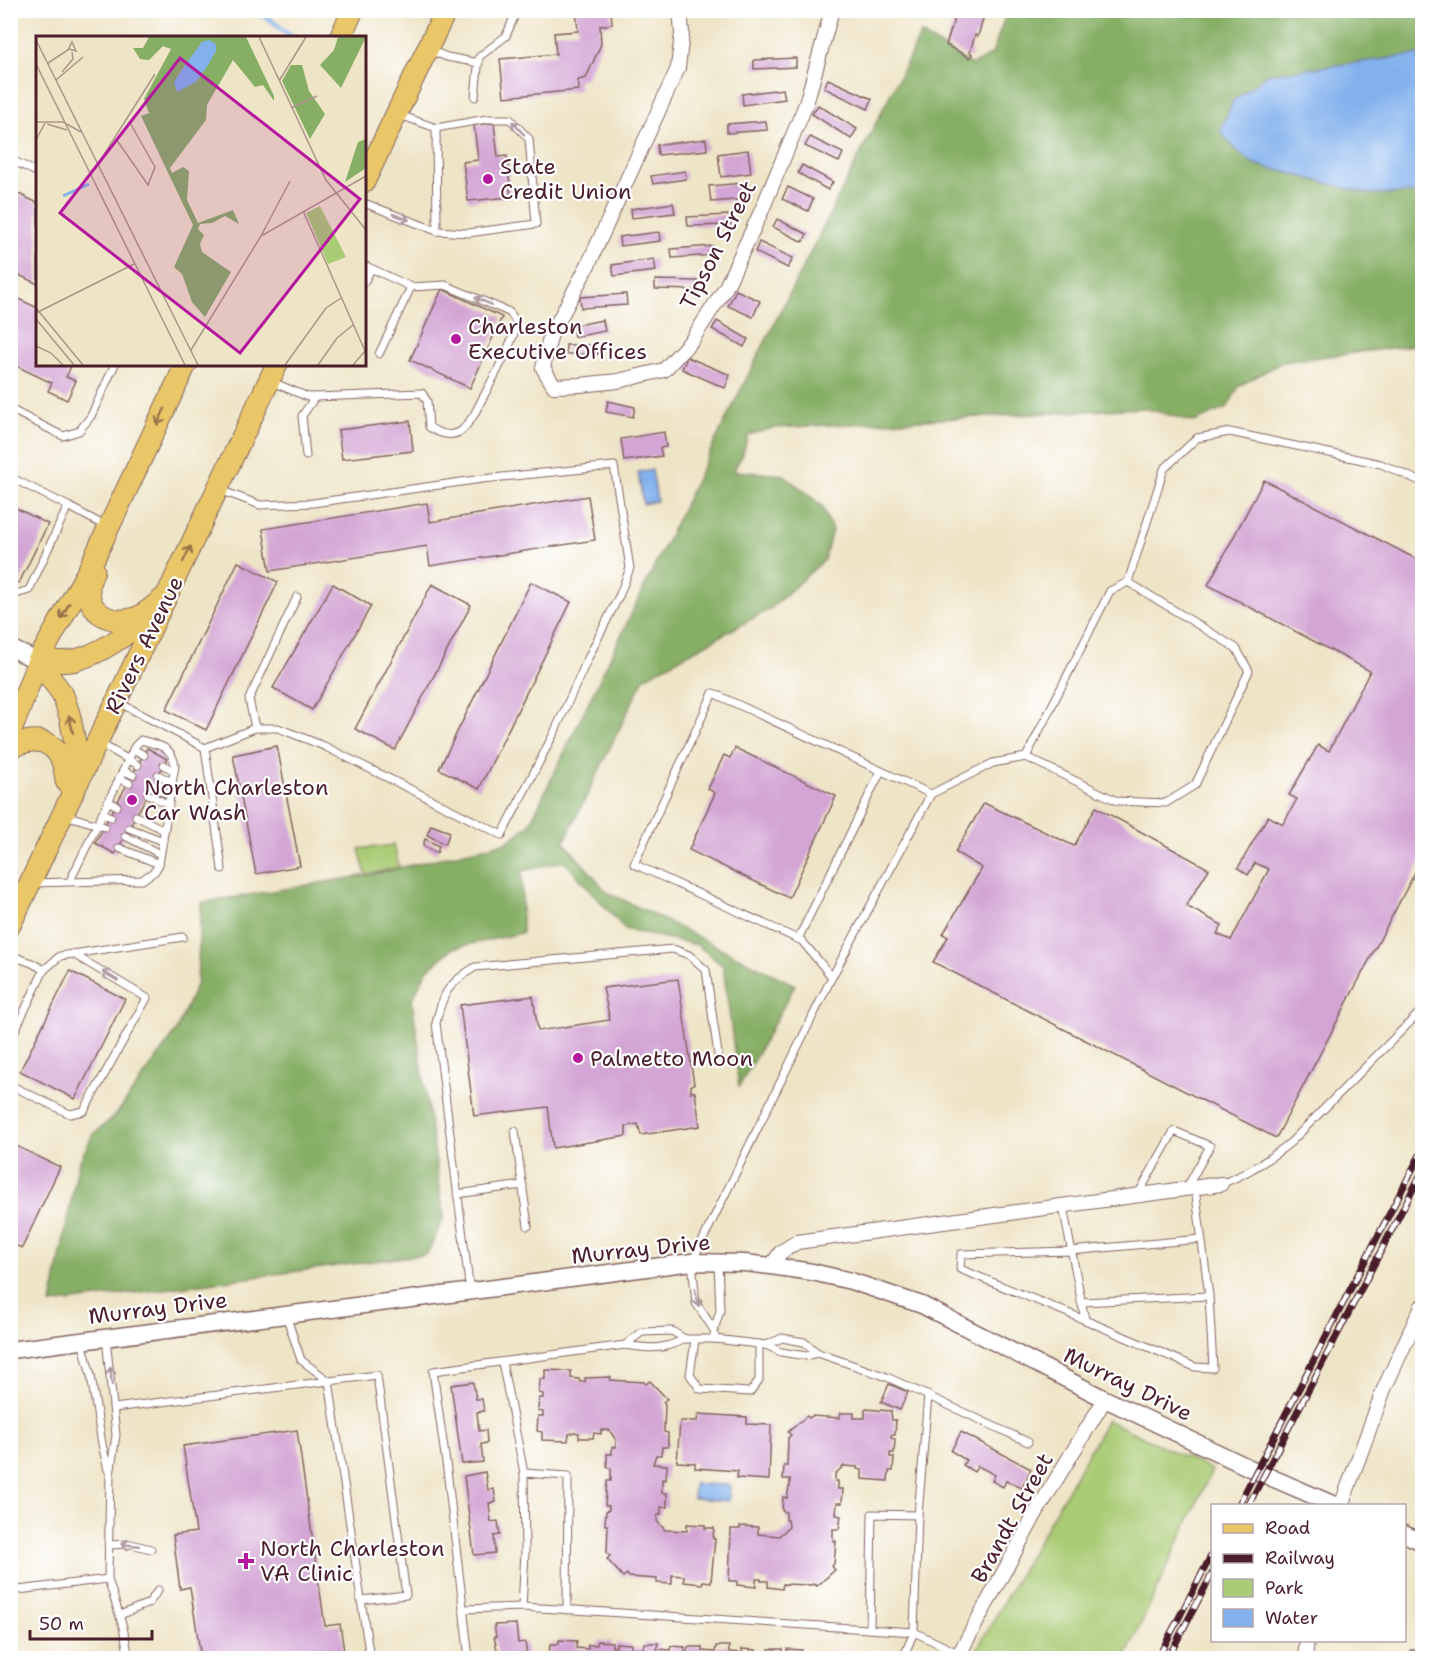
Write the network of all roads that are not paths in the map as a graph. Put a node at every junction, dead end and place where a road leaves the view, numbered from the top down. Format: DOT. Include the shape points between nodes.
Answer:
graph roads {
  1 [pos="353,10"];
  2 [pos="446,10"];
  3 [pos="517,10"];
  4 [pos="680,10"];
  5 [pos="832,10"];
  6 [pos="341,36"];
  7 [pos="428,49"];
  8 [pos="479,63"];
  9 [pos="475,97"];
  10 [pos="397,114"];
  11 [pos="436,128"];
  12 [pos="10,159"];
  13 [pos="36,172"];
  14 [pos="366,178"];
  15 [pos="366,204"];
  16 [pos="437,231"];
  17 [pos="368,267"];
  18 [pos="411,287"];
  19 [pos="379,354"];
  20 [pos="114,366"];
  21 [pos="185,366"];
  22 [pos="273,373"];
  23 [pos="315,398"];
  24 [pos="10,409"];
  25 [pos="306,456"];
  26 [pos="10,477"];
  27 [pos="1422,482"];
  28 [pos="218,490"];
  29 [pos="68,506"];
  30 [pos="105,534"];
  31 [pos="1128,582"];
  32 [pos="10,596"];
  33 [pos="167,596"];
  34 [pos="297,597"];
  35 [pos="10,648"];
  36 [pos="38,661"];
  37 [pos="117,701"];
  38 [pos="255,728"];
  39 [pos="10,734"];
  40 [pos="97,742"];
  41 [pos="10,748"];
  42 [pos="206,748"];
  43 [pos="133,749"];
  44 [pos="144,755"];
  45 [pos="1026,757"];
  46 [pos="128,760"];
  47 [pos="138,765"];
  48 [pos="164,765"];
  49 [pos="123,771"];
  50 [pos="174,771"];
  51 [pos="881,771"];
  52 [pos="158,775"];
  53 [pos="133,776"];
  54 [pos="119,778"];
  55 [pos="172,782"];
  56 [pos="129,783"];
  57 [pos="930,794"];
  58 [pos="170,795"];
  59 [pos="108,801"];
  60 [pos="169,805"];
  61 [pos="117,806"];
  62 [pos="65,809"];
  63 [pos="102,813"];
  64 [pos="136,816"];
  65 [pos="111,817"];
  66 [pos="96,824"];
  67 [pos="105,827"];
  68 [pos="129,828"];
  69 [pos="164,830"];
  70 [pos="125,836"];
  71 [pos="163,841"];
  72 [pos="119,848"];
  73 [pos="160,854"];
  74 [pos="159,864"];
  75 [pos="222,869"];
  76 [pos="70,881"];
  77 [pos="30,884"];
  78 [pos="10,925"];
  79 [pos="183,937"];
  80 [pos="798,939"];
  81 [pos="73,954"];
  82 [pos="10,955"];
  83 [pos="44,970"];
  84 [pos="832,977"];
  85 [pos="1422,1010"];
  86 [pos="10,1041"];
  87 [pos="718,1054"];
  88 [pos="10,1085"];
  89 [pos="515,1131"];
  90 [pos="1221,1184"];
  91 [pos="523,1185"];
  92 [pos="1190,1188"];
  93 [pos="457,1194"];
  94 [pos="1137,1196"];
  95 [pos="1063,1207"];
  96 [pos="528,1226"];
  97 [pos="1201,1239"];
  98 [pos="1070,1251"];
  99 [pos="692,1262"];
  100 [pos="718,1262"];
  101 [pos="771,1266"];
  102 [pos="470,1292"];
  103 [pos="1209,1296"];
  104 [pos="1081,1302"];
  105 [pos="1422,1306"];
  106 [pos="286,1315"];
  107 [pos="1084,1320"];
  108 [pos="714,1330"];
  109 [pos="657,1331"];
  110 [pos="106,1338"];
  111 [pos="685,1339"];
  112 [pos="716,1339"];
  113 [pos="696,1340"];
  114 [pos="793,1340"];
  115 [pos="82,1341"];
  116 [pos="625,1345"];
  117 [pos="763,1345"];
  118 [pos="659,1347"];
  119 [pos="10,1350"];
  120 [pos="818,1353"];
  121 [pos="791,1354"];
  122 [pos="502,1362"];
  123 [pos="329,1381"];
  124 [pos="928,1395"];
  125 [pos="1105,1399"];
  126 [pos="114,1408"];
  127 [pos="1028,1442"];
  128 [pos="524,1473"];
  129 [pos="110,1475"];
  130 [pos="1334,1504"];
  131 [pos="1340,1504"];
  132 [pos="918,1515"];
  133 [pos="1406,1535"];
  134 [pos="1422,1542"];
  135 [pos="108,1545"];
  136 [pos="151,1549"];
  137 [pos="108,1578"];
  138 [pos="158,1590"];
  139 [pos="10,1591"];
  140 [pos="361,1600"];
  141 [pos="522,1608"];
  142 [pos="463,1609"];
  143 [pos="567,1610"];
  144 [pos="120,1615"];
  145 [pos="870,1629"];
  146 [pos="914,1632"];
  147 [pos="1307,1642"];
  148 [pos="959,1657"];
  149 [pos="129,1659"];
  150 [pos="370,1659"];
  151 [pos="469,1659"];
  152 [pos="903,1659"];
  153 [pos="1305,1659"];
  1 -- 6 [label="main road"];
  2 -- 7 [label="main road"];
  3 -- 8 [label="lane" via="506,36 479,57"];
  4 -- 5 [label="street, Tipson Street" via="678,68 589,263 550,338 543,368 554,386 618,381 664,370 692,340 726,286 761,213 806,104"];
  7 -- 8 [label="lane"];
  7 -- 10 [label="main road"];
  8 -- 9 [label="lane"];
  10 -- 11 [label="lane"];
  10 -- 14 [label="main road"];
  11 -- 16 [label="lane"];
  16 -- 11 [label="lane, one-way" via="468,233 536,224 529,139 510,119"];
  12 -- 13 [label="lane"];
  15 -- 16 [label="lane, one-way"];
  17 -- 18 [label="lane"];
  18 -- 19 [label="lane"];
  23 -- 18 [label="lane, one-way" via="422,393 427,401 429,427 451,435 461,431 474,415 512,340 514,317 445,285"];
  20 -- 24 [label="lane" via="91,416 79,431 63,436"];
  21 -- 30 [label="main road, one-way"];
  22 -- 23 [label="lane"];
  22 -- 28 [label="main road, Rivers Avenue"];
  23 -- 25 [label="lane" via="302,416"];
  26 -- 29 [label="lane"];
  27 -- 31 [label="lane" via="1382,464 1230,432 1197,438 1164,469"];
  33 -- 28 [label="main road, Rivers Avenue, one-way"];
  28 -- 38 [label="lane" via="260,505 314,503 482,479 614,466 630,568 502,835 324,746 278,728"];
  29 -- 30 [label="lane"];
  29 -- 32 [label="lane" via="29,590"];
  30 -- 33 [label="main road" via="88,588 98,612 120,622 137,618"];
  30 -- 36 [label="main road, one-way"];
  31 -- 45 [label="lane" via="1110,591"];
  31 -- 45 [label="lane" via="1236,648 1249,671 1195,785 1166,803 1117,801"];
  33 -- 36 [label="main road" via="133,629 95,653 74,661"];
  33 -- 37 [label="main road, Rivers Avenue"];
  34 -- 38 [label="lane" via="249,699"];
  35 -- 36 [label="street"];
  36 -- 39 [label="main road"];
  62 -- 36 [label="main road, one-way" via="75,743 63,695"];
  37 -- 40 [label="main road, Rivers Avenue"];
  37 -- 42 [label="lane"];
  38 -- 42 [label="lane"];
  40 -- 46 [label="lane"];
  40 -- 62 [label="main road, Rivers Avenue"];
  41 -- 62 [label="main road" via="36,741 55,750 63,760"];
  42 -- 75 [label="lane"];
  43 -- 44 [label="lane"];
  43 -- 46 [label="lane"];
  43 -- 50 [label="lane" via="141,740 165,748 174,756"];
  45 -- 57 [label="lane" via="993,763"];
  46 -- 47 [label="lane"];
  46 -- 49 [label="lane"];
  48 -- 50 [label="lane"];
  49 -- 53 [label="lane"];
  49 -- 54 [label="lane"];
  50 -- 55 [label="lane"];
  51 -- 57 [label="lane"];
  51 -- 80 [label="lane"];
  51 -- 80 [label="lane" via="713,693 634,864"];
  52 -- 55 [label="lane"];
  54 -- 56 [label="lane"];
  54 -- 59 [label="lane"];
  55 -- 58 [label="lane"];
  57 -- 84 [label="lane"];
  58 -- 60 [label="lane"];
  58 -- 60 [label="lane" via="150,790"];
  59 -- 61 [label="lane"];
  59 -- 63 [label="lane"];
  60 -- 69 [label="lane"];
  62 -- 66 [label="lane"];
  62 -- 77 [label="main road, Rivers Avenue"];
  63 -- 65 [label="lane"];
  63 -- 66 [label="lane"];
  64 -- 69 [label="lane"];
  66 -- 67 [label="lane"];
  66 -- 76 [label="lane" via="95,836"];
  68 -- 71 [label="lane"];
  69 -- 71 [label="lane"];
  70 -- 73 [label="lane"];
  71 -- 73 [label="lane"];
  72 -- 74 [label="lane"];
  73 -- 74 [label="lane"];
  74 -- 76 [label="lane" via="142,880"];
  76 -- 77 [label="lane"];
  77 -- 78 [label="main road, Rivers Avenue"];
  79 -- 81 [label="lane"];
  80 -- 84 [label="lane"];
  81 -- 83 [label="lane" via="60,956"];
  88 -- 81 [label="lane, one-way" via="70,1114 84,1111 147,998"];
  82 -- 83 [label="lane"];
  83 -- 86 [label="lane"];
  84 -- 99 [label="lane"];
  85 -- 90 [label="lane" via="1291,1142 1252,1170"];
  87 -- 93 [label="lane" via="706,970 689,955 673,949 475,967 448,988 436,1023"];
  89 -- 91 [label="lane"];
  90 -- 92 [label="street"];
  91 -- 93 [label="lane"];
  91 -- 96 [label="lane"];
  92 -- 94 [label="street"];
  92 -- 94 [label="lane" via="1210,1146 1174,1131"];
  92 -- 97 [label="lane"];
  93 -- 102 [label="lane"];
  94 -- 95 [label="street"];
  95 -- 98 [label="lane"];
  95 -- 101 [label="street" via="797,1242 781,1251"];
  97 -- 98 [label="lane"];
  97 -- 103 [label="lane"];
  98 -- 104 [label="lane"];
  98 -- 107 [label="lane" via="961,1254 960,1269"];
  99 -- 100 [label="street, Murray Drive"];
  99 -- 102 [label="street, Murray Drive"];
  99 -- 108 [label="lane, one-way" via="696,1304"];
  100 -- 101 [label="street, Murray Drive"];
  100 -- 108 [label="lane" via="720,1311"];
  101 -- 125 [label="street, Murray Drive" via="836,1277 922,1305"];
  102 -- 106 [label="street, Murray Drive"];
  103 -- 104 [label="lane"];
  103 -- 107 [label="lane" via="1213,1368 1195,1366"];
  104 -- 107 [label="lane"];
  105 -- 131 [label="street" via="1384,1389"];
  106 -- 110 [label="street, Murray Drive"];
  106 -- 123 [label="lane" via="301,1359"];
  108 -- 112 [label="lane"];
  109 -- 111 [label="lane" via="672,1331"];
  109 -- 116 [label="lane" via="642,1332"];
  109 -- 118 [label="lane"];
  110 -- 115 [label="street, Murray Drive"];
  126 -- 110 [label="lane, one-way"];
  111 -- 113 [label="lane"];
  111 -- 118 [label="lane"];
  112 -- 113 [label="lane"];
  112 -- 117 [label="lane"];
  113 -- 117 [label="lane" via="690,1375 700,1389 750,1392 759,1380"];
  114 -- 117 [label="lane" via="782,1338"];
  114 -- 120 [label="lane" via="804,1342"];
  114 -- 121 [label="lane"];
  115 -- 119 [label="street, Murray Drive"];
  115 -- 129 [label="lane"];
  116 -- 118 [label="lane"];
  116 -- 122 [label="lane"];
  117 -- 121 [label="lane"];
  120 -- 121 [label="lane"];
  120 -- 124 [label="lane"];
  122 -- 128 [label="lane"];
  122 -- 142 [label="lane" via="433,1371"];
  123 -- 126 [label="lane"];
  123 -- 140 [label="lane"];
  123 -- 140 [label="lane" via="376,1375 406,1595"];
  124 -- 127 [label="lane"];
  124 -- 132 [label="lane"];
  125 -- 130 [label="street, Murray Drive"];
  125 -- 148 [label="street, Brandt Street" via="1037,1511"];
  126 -- 129 [label="lane" via="116,1435"];
  128 -- 141 [label="lane"];
  128 -- 143 [label="lane" via="568,1476"];
  129 -- 135 [label="lane"];
  132 -- 145 [label="lane" via="872,1514"];
  132 -- 146 [label="lane"];
  133 -- 134 [label="street"];
  136 -- 135 [label="lane, one-way" via="131,1544"];
  135 -- 137 [label="lane"];
  137 -- 139 [label="lane"];
  137 -- 144 [label="lane"];
  138 -- 144 [label="lane" via="148,1603"];
  140 -- 150 [label="lane"];
  141 -- 142 [label="lane"];
  141 -- 143 [label="lane"];
  142 -- 151 [label="lane"];
  143 -- 145 [label="lane"];
  144 -- 149 [label="lane"];
  145 -- 146 [label="lane"];
  146 -- 148 [label="lane"];
  146 -- 152 [label="lane"];
  147 -- 153 [label="street"];
}
